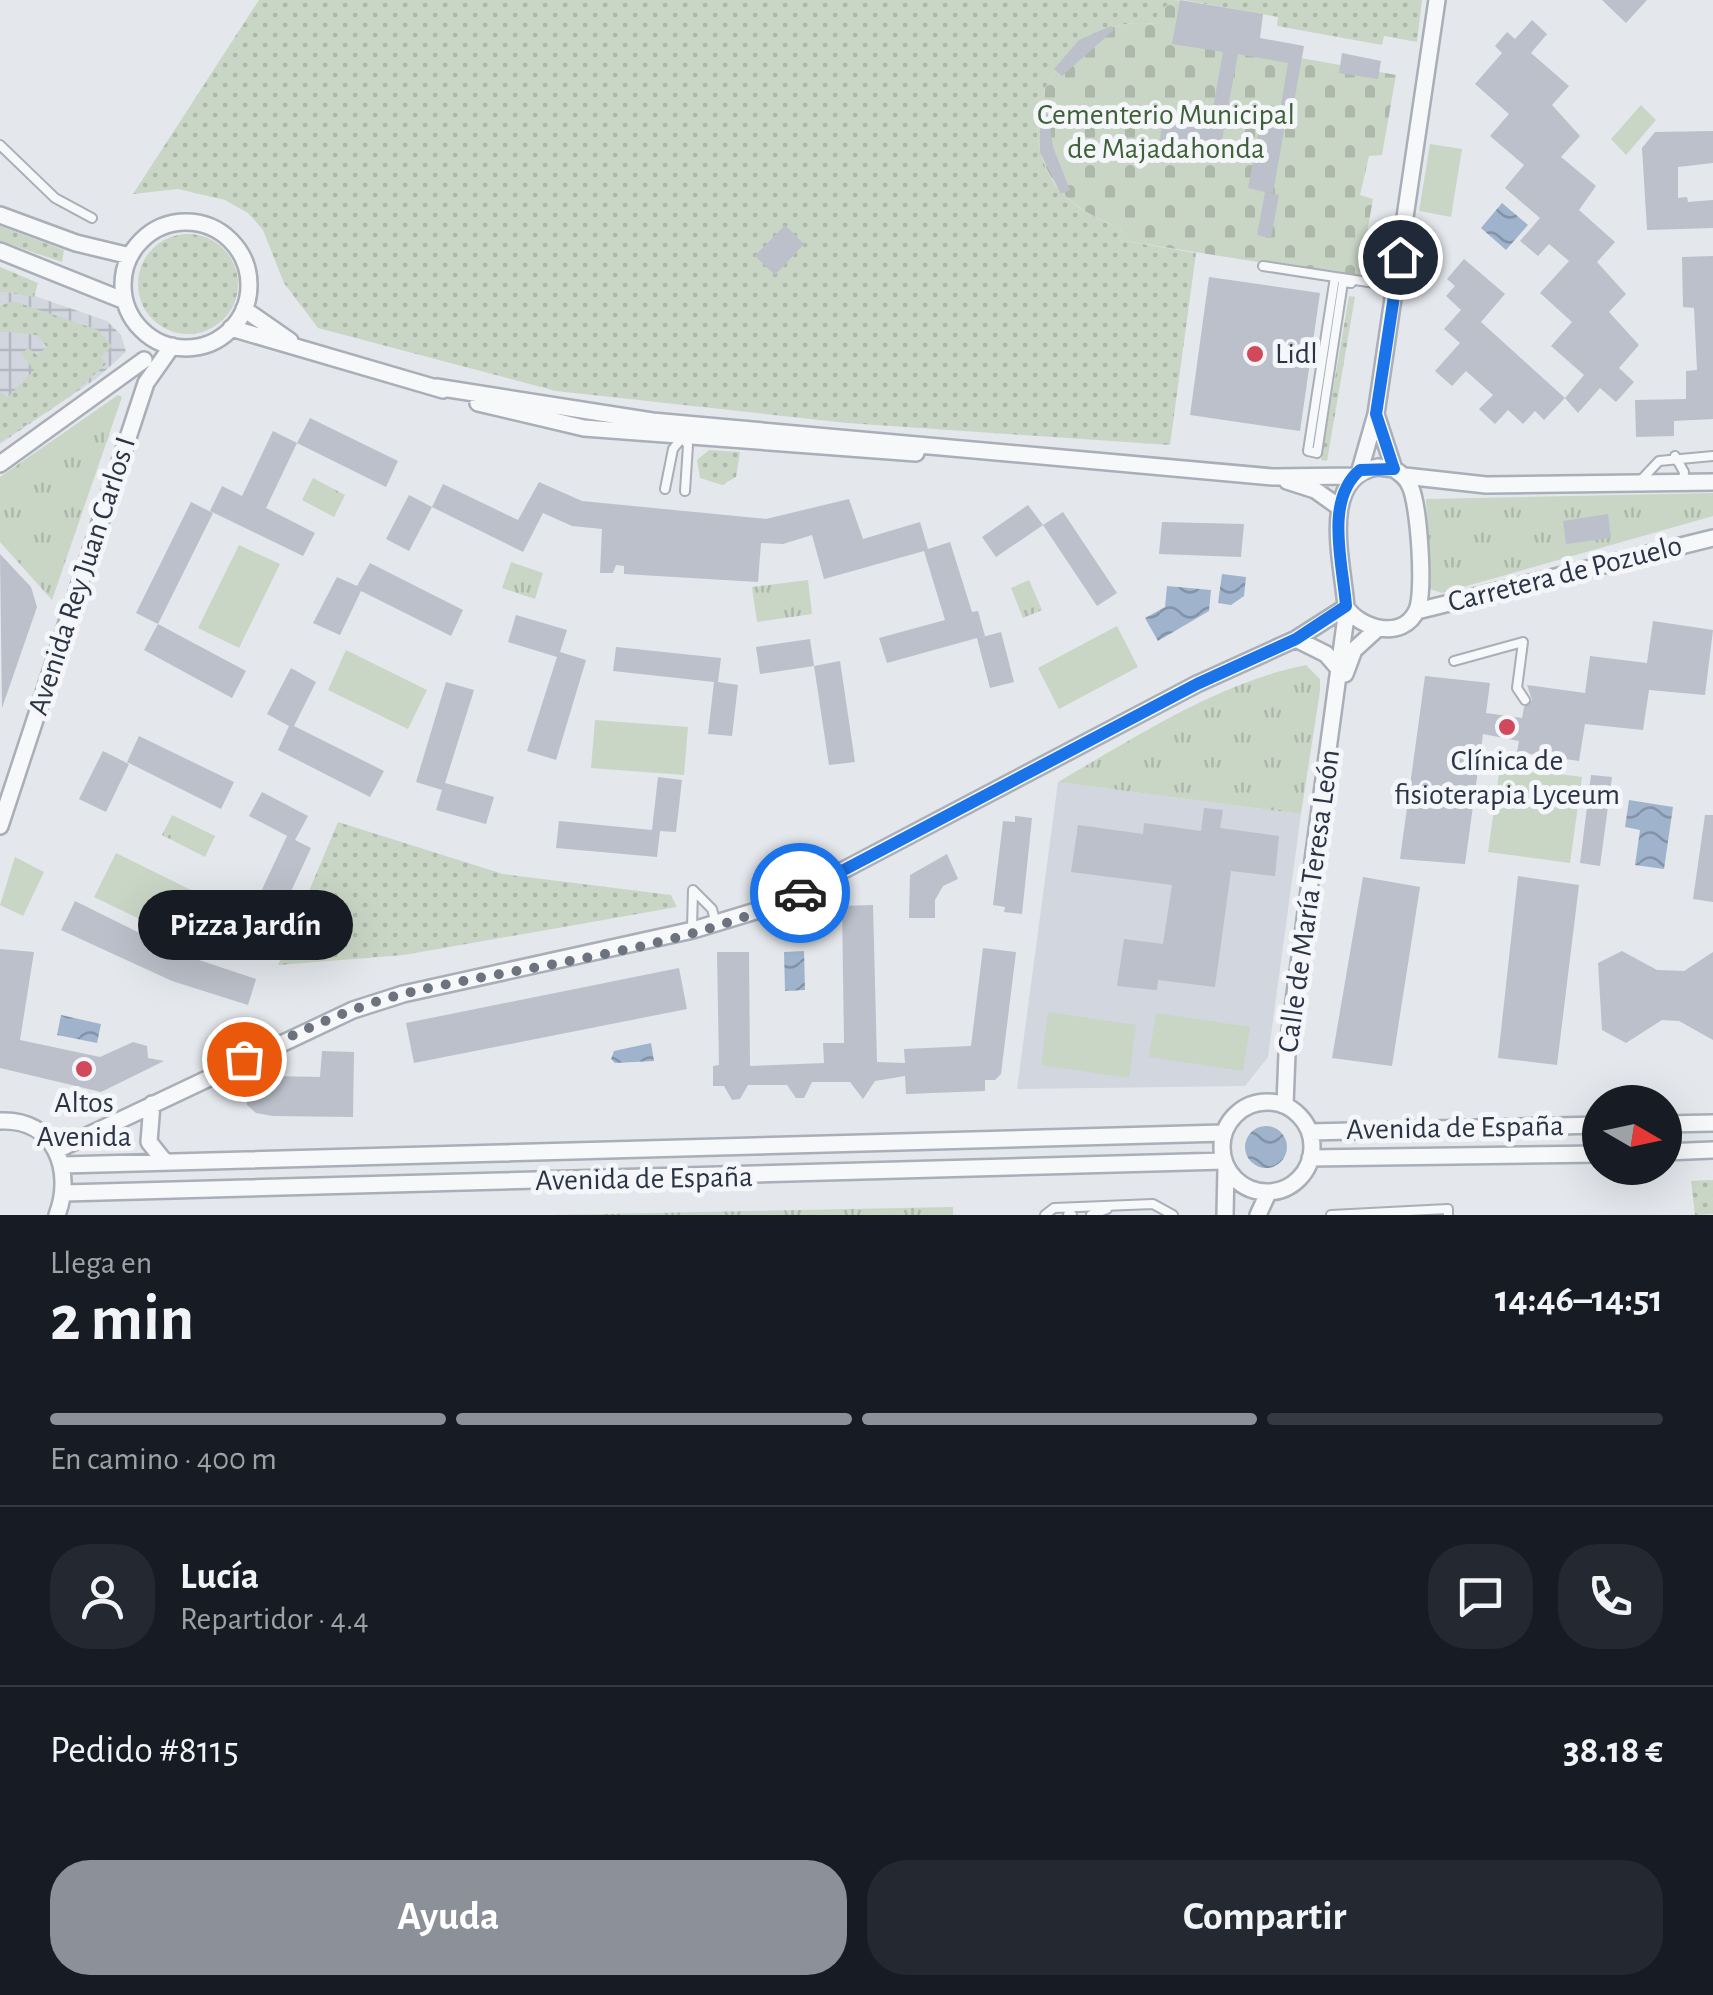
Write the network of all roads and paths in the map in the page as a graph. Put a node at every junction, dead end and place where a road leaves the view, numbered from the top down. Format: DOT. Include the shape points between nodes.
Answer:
graph roads {
  1 [pos="1437,0"];
  2 [pos="0,144"];
  3 [pos="0,214"];
  4 [pos="92,218"];
  5 [pos="0,251"];
  6 [pos="130,256"];
  7 [pos="1263,266"];
  8 [pos="1335,277"];
  9 [pos="1395,287"];
  10 [pos="125,300"];
  11 [pos="244,308"];
  12 [pos="231,328"];
  13 [pos="144,332"];
  14 [pos="172,346"];
  15 [pos="301,348"];
  16 [pos="144,356"];
  17 [pos="146,383"];
  18 [pos="436,387"];
  19 [pos="550,408"];
  20 [pos="1376,414"];
  21 [pos="682,438"];
  22 [pos="888,441"];
  23 [pos="0,454"];
  24 [pos="1676,456"];
  25 [pos="1713,456"];
  26 [pos="1040,458"];
  27 [pos="0,464"];
  28 [pos="1356,473"];
  29 [pos="1400,473"];
  30 [pos="1274,477"];
  31 [pos="1713,482"];
  32 [pos="1683,483"];
  33 [pos="1638,484"];
  34 [pos="665,489"];
  35 [pos="685,491"];
  36 [pos="1339,506"];
  37 [pos="1713,538"];
  38 [pos="1347,608"];
  39 [pos="1417,611"];
  40 [pos="1377,628"];
  41 [pos="1296,639"];
  42 [pos="1454,662"];
  43 [pos="1339,669"];
  44 [pos="1337,696"];
  45 [pos="1525,700"];
  46 [pos="0,826"];
  47 [pos="716,924"];
  48 [pos="693,930"];
  49 [pos="152,1104"];
  50 [pos="1284,1105"];
  51 [pos="0,1122"];
  52 [pos="1713,1123"];
  53 [pos="1682,1124"];
  54 [pos="1582,1125"];
  55 [pos="1310,1132"];
  56 [pos="1224,1133"];
  57 [pos="1713,1150"];
  58 [pos="1682,1151"];
  59 [pos="1582,1154"];
  60 [pos="60,1157"];
  61 [pos="1310,1158"];
  62 [pos="166,1162"];
  63 [pos="1225,1165"];
  64 [pos="65,1193"];
  65 [pos="1268,1193"];
  66 [pos="1110,1206"];
  67 [pos="57,1215"];
  68 [pos="1046,1215"];
  69 [pos="1091,1215"];
  70 [pos="1172,1215"];
  71 [pos="1226,1215"];
  72 [pos="1258,1215"];
  73 [pos="1331,1215"];
  74 [pos="1448,1215"];
  1 -- 9 [label="street"];
  2 -- 4 [label="lane" via="55,198"];
  3 -- 6 [label="street"];
  5 -- 10 [label="street"];
  6 -- 10 [label="street"];
  6 -- 11 [label="street" via="157,228 178,222 220,231 246,265"];
  7 -- 8 [label="lane"];
  8 -- 9 [label="lane"];
  8 -- 9 [label="lane" via="1308,452 1316,452 1343,282"];
  9 -- 20 [label="street"];
  10 -- 13 [label="street"];
  11 -- 12 [label="street"];
  11 -- 15 [label="street"];
  12 -- 14 [label="street" via="205,344"];
  12 -- 15 [label="street"];
  13 -- 14 [label="street"];
  13 -- 16 [label="street, Avenida Rey Juan Carlos I"];
  14 -- 17 [label="street, Avenida Rey Juan Carlos I"];
  15 -- 18 [label="street"];
  16 -- 17 [label="street, Avenida Rey Juan Carlos I"];
  16 -- 23 [label="street"];
  16 -- 27 [label="street, Avenida Rey Juan Carlos I"];
  17 -- 46 [label="street, Avenida Rey Juan Carlos I"];
  18 -- 19 [label="street"];
  18 -- 21 [label="street" via="584,428"];
  19 -- 21 [label="street" via="576,419 670,430"];
  19 -- 22 [label="street"];
  20 -- 28 [label="street"];
  20 -- 29 [label="street"];
  21 -- 22 [label="street" via="696,431"];
  21 -- 26 [label="street"];
  21 -- 34 [label="lane"];
  21 -- 35 [label="lane" via="688,445"];
  22 -- 26 [label="street"];
  24 -- 25 [label="lane"];
  24 -- 32 [label="lane"];
  24 -- 33 [label="lane" via="1659,461"];
  26 -- 30 [label="street"];
  28 -- 29 [label="street"];
  28 -- 30 [label="street"];
  28 -- 36 [label="street"];
  29 -- 33 [label="street" via="1486,485"];
  29 -- 39 [label="street" via="1416,508"];
  30 -- 36 [label="street"];
  31 -- 32 [label="street"];
  32 -- 33 [label="street"];
  36 -- 38 [label="street, Calle de María Teresa León"];
  37 -- 39 [label="street, Carretera de Pozuelo"];
  38 -- 40 [label="street" via="1354,619"];
  38 -- 41 [label="street"];
  38 -- 43 [label="street, Calle de María Teresa León"];
  39 -- 40 [label="street, Carretera de Pozuelo" via="1396,628"];
  40 -- 44 [label="street, Calle de María Teresa León" via="1354,650"];
  41 -- 43 [label="street"];
  41 -- 47 [label="street" via="1197,684 779,904"];
  42 -- 45 [label="lane, Carretera de Pozuelo" via="1523,642 1517,688"];
  43 -- 44 [label="street, Calle de María Teresa León"];
  44 -- 50 [label="street, Calle de María Teresa León"];
  47 -- 48 [label="street"];
  47 -- 48 [label="lane" via="712,909 693,890"];
  48 -- 49 [label="street" via="353,1010"];
  49 -- 60 [label="street"];
  49 -- 62 [label="street" via="149,1142"];
  50 -- 55 [label="street"];
  50 -- 56 [label="street" via="1248,1106"];
  51 -- 60 [label="street" via="36,1129"];
  52 -- 53 [label="street"];
  54 -- 55 [label="street, Avenida de España"];
  55 -- 61 [label="street"];
  56 -- 62 [label="street, Avenida de España"];
  56 -- 63 [label="street"];
  57 -- 58 [label="street"];
  59 -- 61 [label="street, Avenida de España"];
  60 -- 62 [label="street, Avenida de España"];
  60 -- 64 [label="street"];
  61 -- 65 [label="street" via="1295,1182"];
  63 -- 64 [label="street, Avenida de España"];
  63 -- 65 [label="street" via="1244,1186"];
  63 -- 71 [label="street"];
  64 -- 67 [label="street"];
  65 -- 72 [label="street"];
  66 -- 68 [label="lane" via="1054,1208"];
  66 -- 69 [label="lane"];
  66 -- 70 [label="lane" via="1159,1204"];
  73 -- 74 [label="lane" via="1448,1208"];
}
